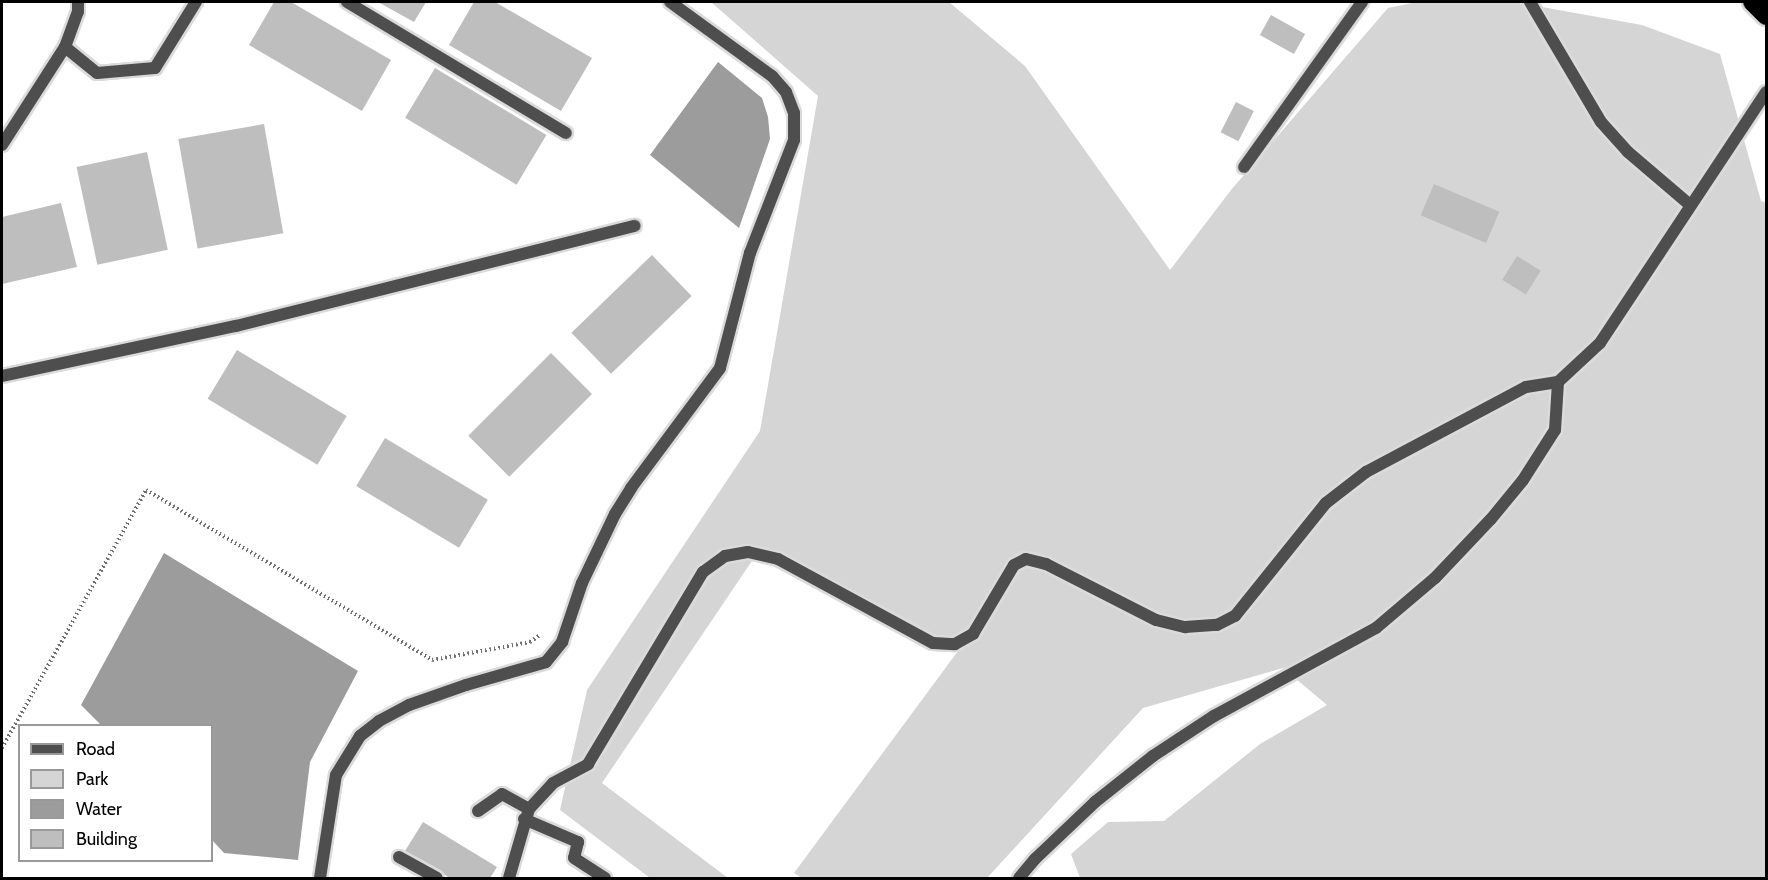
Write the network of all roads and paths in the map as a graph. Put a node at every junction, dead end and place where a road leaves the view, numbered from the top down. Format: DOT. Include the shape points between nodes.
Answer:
graph roads {
  1 [pos="78,2"];
  2 [pos="196,2"];
  3 [pos="347,2"];
  4 [pos="670,2"];
  5 [pos="1362,2"];
  6 [pos="1530,2"];
  7 [pos="1752,2"];
  8 [pos="1767,16"];
  9 [pos="65,47"];
  10 [pos="1767,92"];
  11 [pos="566,133"];
  12 [pos="2,145"];
  13 [pos="1244,167"];
  14 [pos="1690,205"];
  15 [pos="635,226"];
  16 [pos="2,376"];
  17 [pos="1558,382"];
  18 [pos="544,630"];
  19 [pos="2,748"];
  20 [pos="478,811"];
  21 [pos="527,814"];
  22 [pos="399,857"];
  23 [pos="320,879"];
  24 [pos="437,879"];
  25 [pos="509,879"];
  26 [pos="604,879"];
  27 [pos="1019,879"];
  1 -- 9 [label="street"];
  2 -- 9 [label="street" via="155,68 98,73"];
  3 -- 11 [label="street"];
  4 -- 23 [label="street" via="772,76 786,92 795,113 794,140 750,253 720,368 615,514 582,583 562,642 546,662 409,705 360,736 336,774"];
  5 -- 13 [label="street"];
  6 -- 14 [label="street" via="1601,122 1628,152"];
  7 -- 8 [label="highway"];
  9 -- 12 [label="street"];
  10 -- 14 [label="street"];
  14 -- 17 [label="street" via="1600,343"];
  15 -- 16 [label="street" via="236,327"];
  17 -- 21 [label="street" via="1526,387 1366,472 1326,503 1234,616 1217,626 1185,627 1156,620 1046,564 1026,559 1014,565 973,634 955,644 933,642 778,559 748,552 725,556 703,572 588,764 553,783"];
  17 -- 27 [label="street" via="1555,430 1523,480 1435,578 1376,628 1214,716 1153,756 1095,802"];
  18 -- 19 [label="path" via="530,642 432,660 146,490"];
  20 -- 21 [label="street" via="502,795"];
  21 -- 25 [label="street"];
  21 -- 26 [label="street" via="578,842 574,858"];
  22 -- 24 [label="street"];
}
